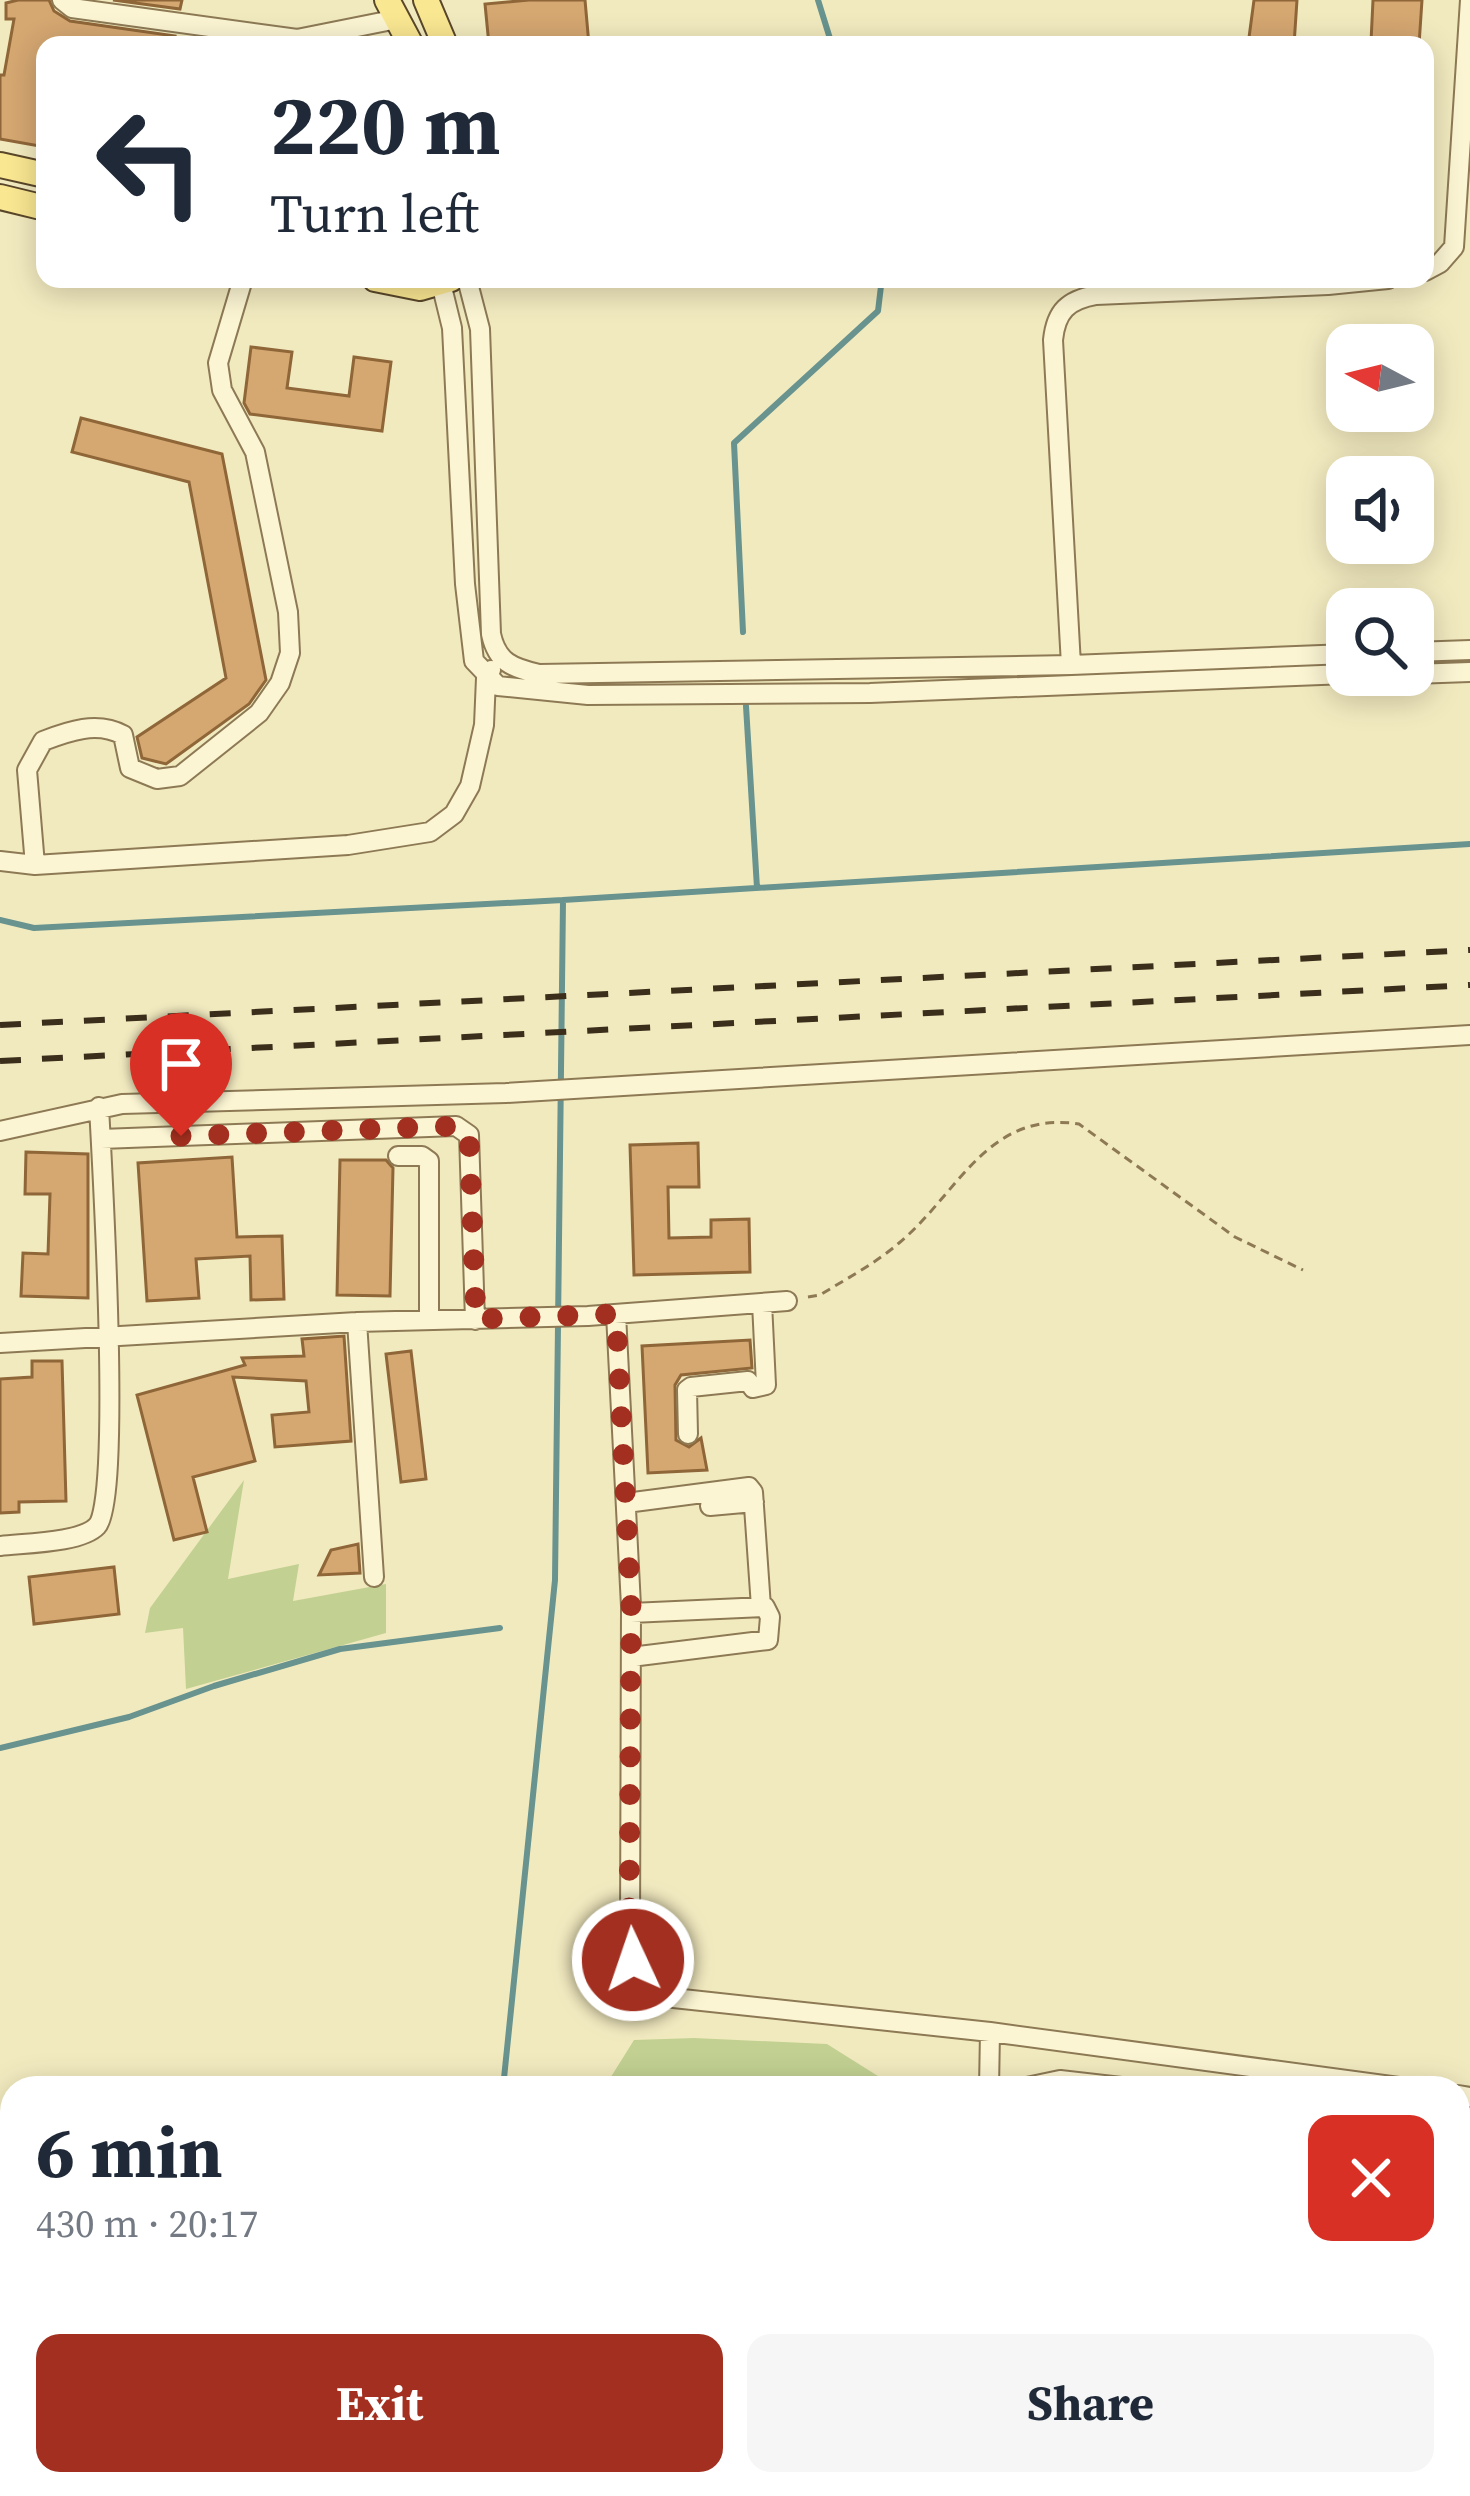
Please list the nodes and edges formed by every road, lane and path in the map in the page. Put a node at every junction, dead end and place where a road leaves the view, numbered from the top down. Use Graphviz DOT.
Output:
graph roads {
  1 [pos="62,0"];
  2 [pos="426,0"];
  3 [pos="1470,0"];
  4 [pos="392,9"];
  5 [pos="275,36"];
  6 [pos="306,36"];
  7 [pos="406,36"];
  8 [pos="441,36"];
  9 [pos="0,165"];
  10 [pos="36,173"];
  11 [pos="0,197"];
  12 [pos="36,206"];
  13 [pos="1434,266"];
  14 [pos="240,288"];
  15 [pos="445,288"];
  16 [pos="469,288"];
  17 [pos="1258,288"];
  18 [pos="1470,650"];
  19 [pos="1434,651"];
  20 [pos="1326,655"];
  21 [pos="500,658"];
  22 [pos="1071,664"];
  23 [pos="1470,672"];
  24 [pos="1434,673"];
  25 [pos="1326,675"];
  26 [pos="486,678"];
  27 [pos="0,861"];
  28 [pos="35,865"];
  29 [pos="1470,1035"];
  30 [pos="99,1107"];
  31 [pos="0,1131"];
  32 [pos="101,1139"];
  33 [pos="398,1156"];
  34 [pos="1303,1270"];
  35 [pos="787,1301"];
  36 [pos="762,1303"];
  37 [pos="616,1314"];
  38 [pos="476,1319"];
  39 [pos="429,1320"];
  40 [pos="357,1322"];
  41 [pos="109,1338"];
  42 [pos="0,1343"];
  43 [pos="688,1434"];
  44 [pos="626,1502"];
  45 [pos="754,1502"];
  46 [pos="710,1506"];
  47 [pos="0,1546"];
  48 [pos="374,1577"];
  49 [pos="761,1607"];
  50 [pos="631,1613"];
  51 [pos="631,1657"];
  52 [pos="990,2032"];
  53 [pos="989,2076"];
  54 [pos="1317,2076"];
  1 -- 5 [label="street"];
  2 -- 8 [label="main road"];
  3 -- 13 [label="street"];
  4 -- 6 [label="street"];
  4 -- 7 [label="main road"];
  9 -- 10 [label="main road"];
  11 -- 12 [label="main road"];
  14 -- 28 [label="street"];
  15 -- 26 [label="street"];
  16 -- 21 [label="street"];
  17 -- 22 [label="street"];
  18 -- 19 [label="street"];
  20 -- 22 [label="street"];
  21 -- 22 [label="street"];
  21 -- 26 [label="street"];
  23 -- 24 [label="street"];
  25 -- 26 [label="street"];
  26 -- 28 [label="street"];
  27 -- 28 [label="street"];
  29 -- 30 [label="street"];
  30 -- 31 [label="street"];
  30 -- 32 [label="street"];
  32 -- 38 [label="street"];
  32 -- 41 [label="street"];
  33 -- 39 [label="street"];
  34 -- 35 [label="path"];
  35 -- 36 [label="street"];
  36 -- 37 [label="street"];
  36 -- 43 [label="street"];
  37 -- 38 [label="street"];
  37 -- 44 [label="street"];
  38 -- 39 [label="street"];
  39 -- 40 [label="street"];
  40 -- 41 [label="street"];
  40 -- 48 [label="street"];
  41 -- 42 [label="street"];
  41 -- 47 [label="street"];
  44 -- 45 [label="street"];
  44 -- 50 [label="street"];
  45 -- 46 [label="street"];
  45 -- 49 [label="street"];
  49 -- 50 [label="street"];
  49 -- 51 [label="street"];
  50 -- 51 [label="street"];
  51 -- 52 [label="street"];
  52 -- 53 [label="street"];
  52 -- 54 [label="street"];
}
